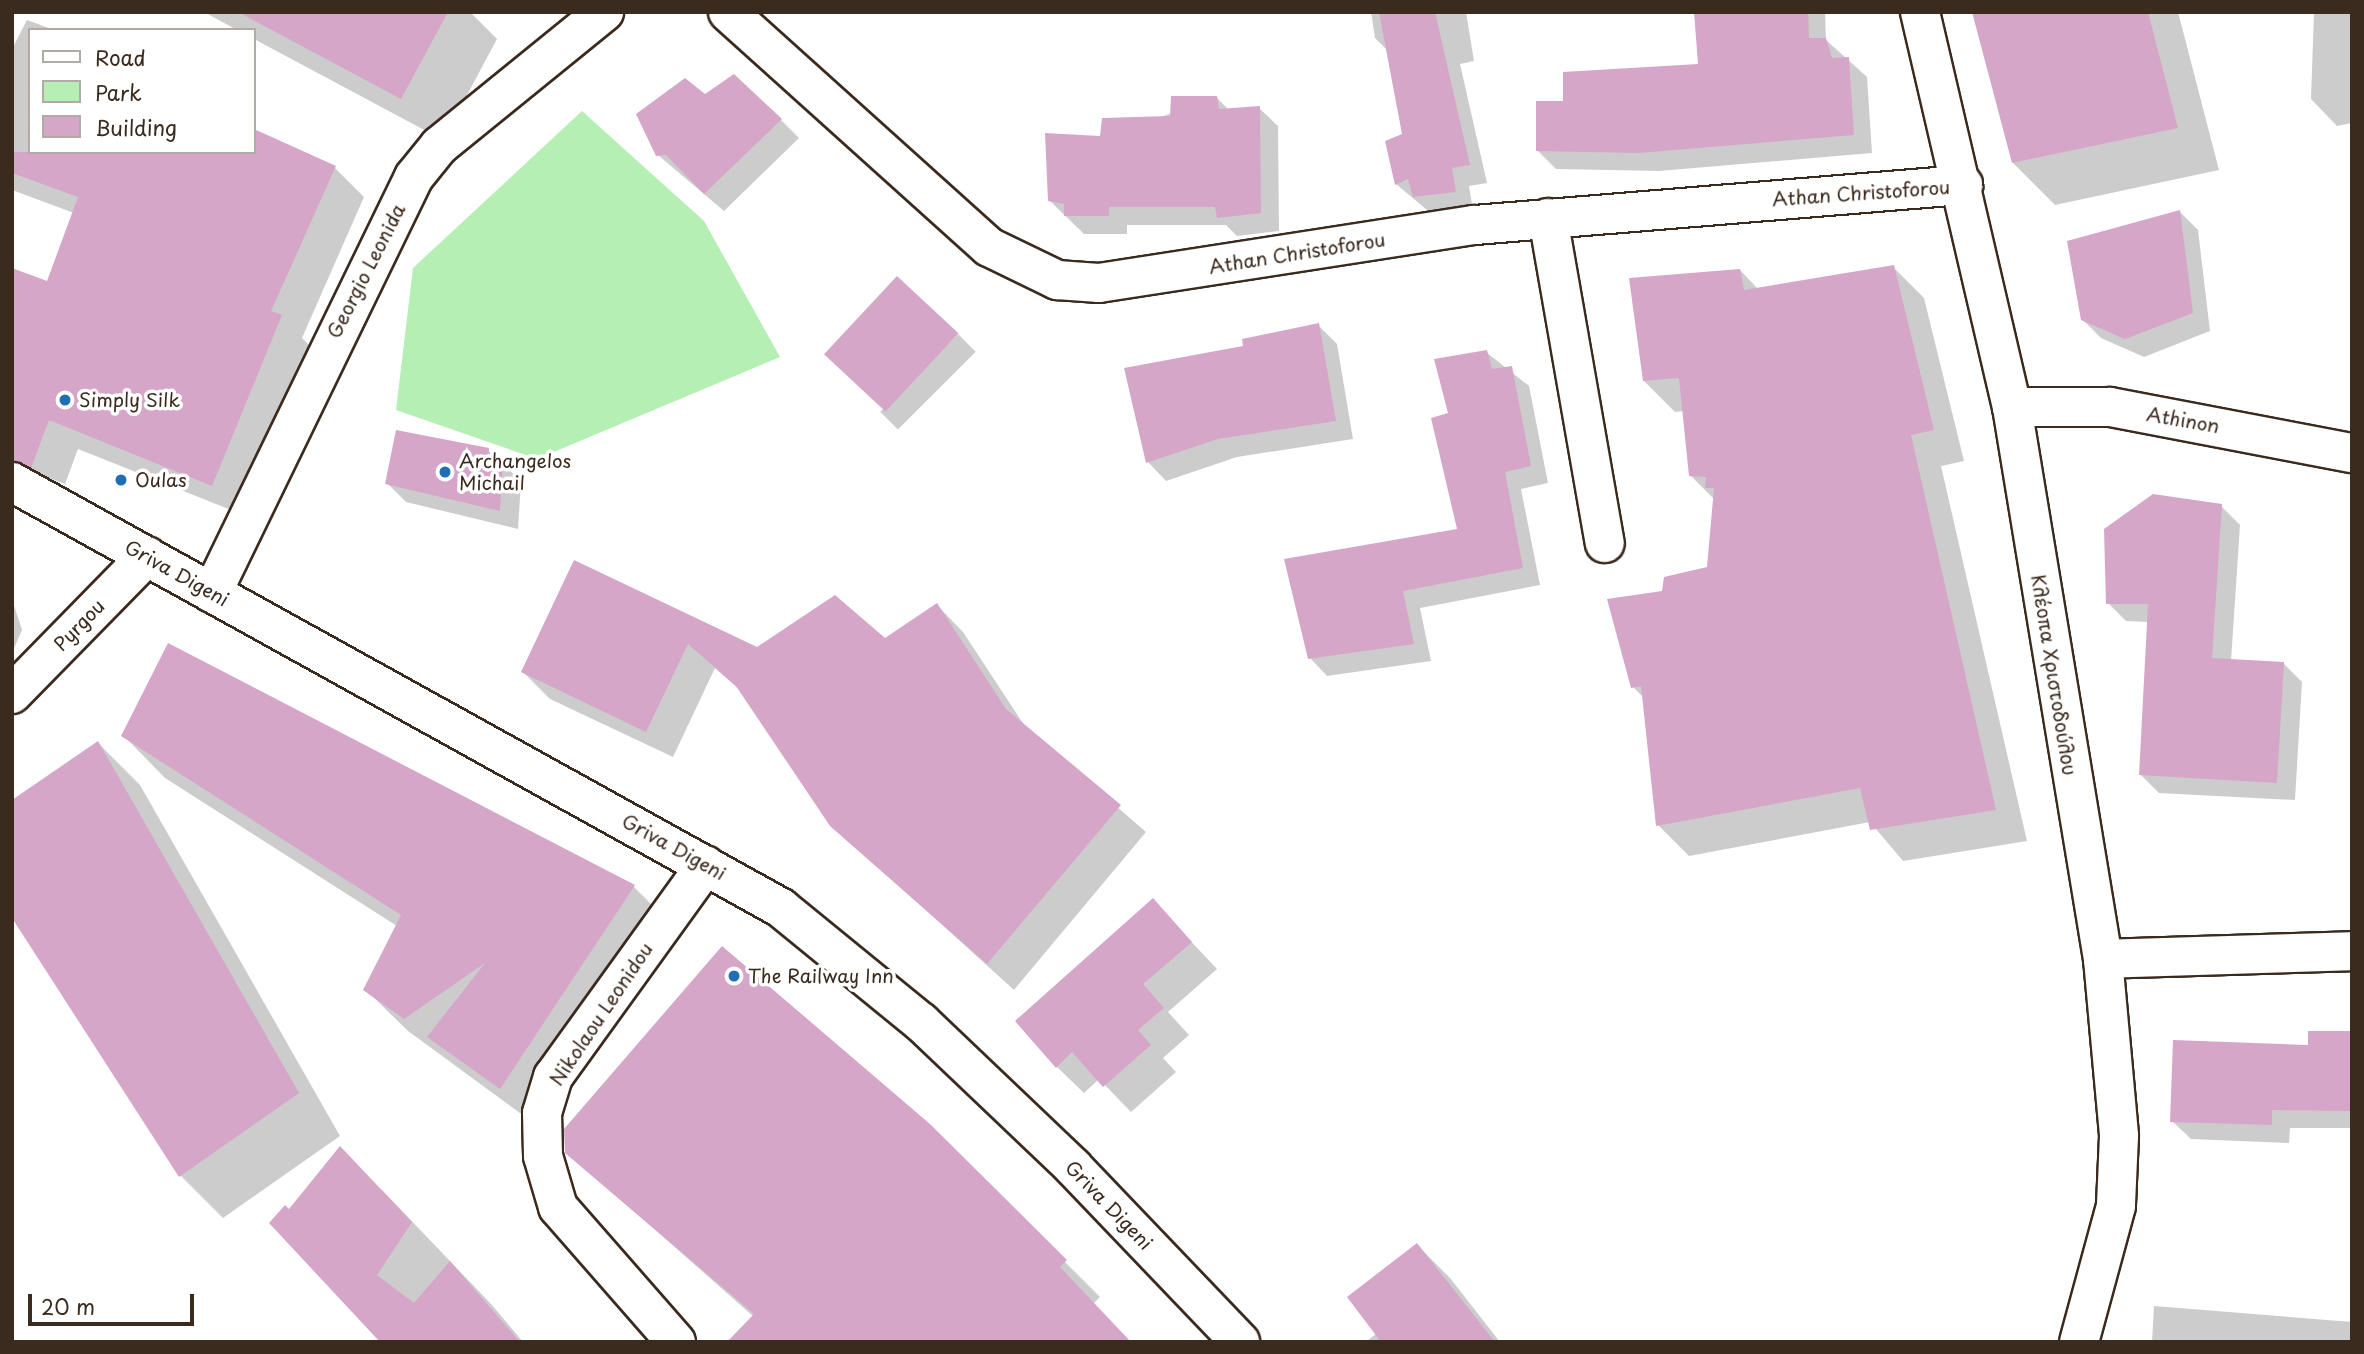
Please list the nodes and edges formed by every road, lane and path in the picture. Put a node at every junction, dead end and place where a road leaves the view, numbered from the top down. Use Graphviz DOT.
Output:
graph roads {
  1 [pos="604,12"];
  2 [pos="728,12"];
  3 [pos="1920,12"];
  4 [pos="1963,185"];
  5 [pos="1548,218"];
  6 [pos="2012,407"];
  7 [pos="2352,453"];
  8 [pos="12,482"];
  9 [pos="1605,543"];
  10 [pos="147,556"];
  11 [pos="212,593"];
  12 [pos="12,694"];
  13 [pos="706,865"];
  14 [pos="2352,951"];
  15 [pos="2103,959"];
  16 [pos="676,1342"];
  17 [pos="1240,1342"];
  18 [pos="2079,1342"];
  1 -- 11 [label="street, Georgio Leonida"];
  2 -- 5 [label="street, Athan Christoforou"];
  3 -- 4 [label="street, Κλέοπα Χριστοδούλου"];
  4 -- 5 [label="street, Athan Christoforou"];
  4 -- 6 [label="street, Κλέοπα Χριστοδούλου"];
  5 -- 9 [label="street"];
  6 -- 7 [label="street, Athinon"];
  6 -- 15 [label="street, Κλέοπα Χριστοδούλου"];
  8 -- 10 [label="street, Griva Digeni"];
  10 -- 11 [label="street, Griva Digeni"];
  10 -- 12 [label="street, Pyrgou"];
  11 -- 13 [label="street, Griva Digeni"];
  13 -- 16 [label="street, Nikolaou Leonidou"];
  13 -- 17 [label="street, Griva Digeni"];
  14 -- 15 [label="street"];
  15 -- 18 [label="street, Κλέοπα Χριστοδούλου"];
}
